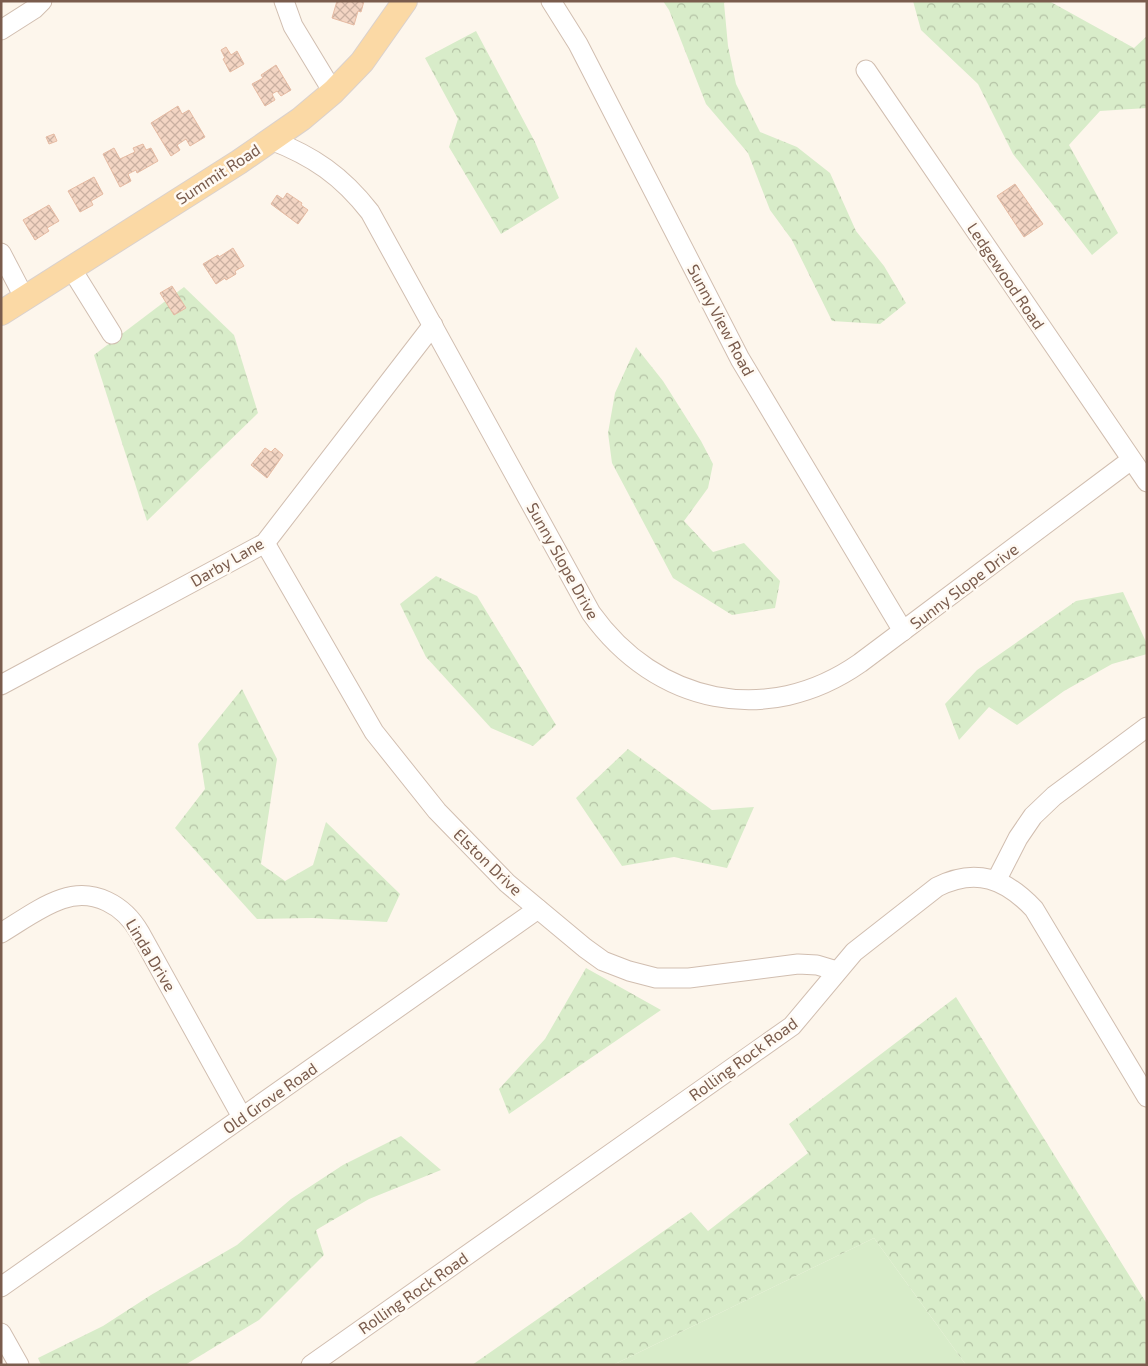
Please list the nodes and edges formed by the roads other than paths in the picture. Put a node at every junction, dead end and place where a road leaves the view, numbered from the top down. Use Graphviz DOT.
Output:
graph roads {
  1 [pos="42,1"];
  2 [pos="284,1"];
  3 [pos="405,1"];
  4 [pos="551,1"];
  5 [pos="1,30"];
  6 [pos="866,70"];
  7 [pos="333,92"];
  8 [pos="271,140"];
  9 [pos="1,253"];
  10 [pos="71,268"];
  11 [pos="24,297"];
  12 [pos="1,313"];
  13 [pos="433,325"];
  14 [pos="112,334"];
  15 [pos="1131,460"];
  16 [pos="1147,482"];
  17 [pos="265,542"];
  18 [pos="903,631"];
  19 [pos="1,685"];
  20 [pos="1147,727"];
  21 [pos="996,881"];
  22 [pos="538,909"];
  23 [pos="1,933"];
  24 [pos="837,970"];
  25 [pos="1147,1097"];
  26 [pos="242,1117"];
  27 [pos="1,1287"];
  28 [pos="1,1333"];
  29 [pos="19,1365"];
  30 [pos="311,1365"];
  1 -- 5 [label="street"];
  2 -- 7 [label="street"];
  3 -- 7 [label="main road, Summit Road"];
  4 -- 18 [label="street, Sunny View Road"];
  6 -- 15 [label="street, Ledgewood Road"];
  7 -- 8 [label="main road, Summit Road"];
  8 -- 10 [label="main road, Summit Road"];
  8 -- 13 [label="street, Sunny Slope Drive"];
  9 -- 11 [label="street"];
  10 -- 11 [label="main road, Summit Road"];
  10 -- 14 [label="street"];
  11 -- 12 [label="main road, Summit Road"];
  13 -- 17 [label="street, Darby Lane"];
  13 -- 18 [label="street, Sunny Slope Drive"];
  15 -- 16 [label="street, Ledgewood Road"];
  15 -- 18 [label="street, Sunny Slope Drive"];
  17 -- 19 [label="street, Darby Lane"];
  17 -- 22 [label="street, Elston Drive"];
  20 -- 21 [label="street"];
  21 -- 24 [label="street, Rolling Rock Road"];
  21 -- 25 [label="street, Rolling Rock Road"];
  22 -- 24 [label="street, Elston Drive"];
  22 -- 26 [label="street, Old Grove Road"];
  23 -- 26 [label="street, Linda Drive"];
  24 -- 30 [label="street, Rolling Rock Road"];
  26 -- 27 [label="street, Old Grove Road"];
  28 -- 29 [label="street"];
}
